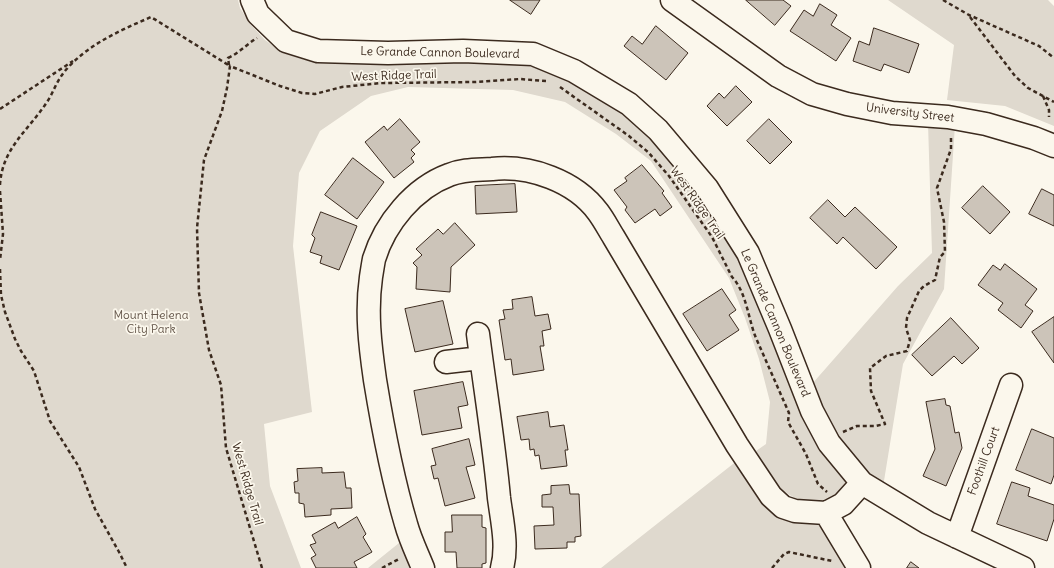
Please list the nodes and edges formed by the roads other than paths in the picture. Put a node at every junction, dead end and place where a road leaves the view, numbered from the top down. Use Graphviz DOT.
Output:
graph roads {
  1 [pos="252,0"];
  2 [pos="672,0"];
  3 [pos="1054,146"];
  4 [pos="478,334"];
  5 [pos="481,358"];
  6 [pos="446,362"];
  7 [pos="1011,385"];
  8 [pos="862,483"];
  9 [pos="831,510"];
  10 [pos="957,537"];
  11 [pos="857,564"];
  12 [pos="423,568"];
  13 [pos="502,568"];
  14 [pos="1024,568"];
  1 -- 8 [label="street, Le Grande Cannon Boulevard"];
  2 -- 3 [label="street, University Street"];
  4 -- 5 [label="street"];
  5 -- 6 [label="street"];
  5 -- 13 [label="street"];
  7 -- 10 [label="street, Foothill Court"];
  8 -- 9 [label="street"];
  8 -- 10 [label="street, Le Grande Cannon Boulevard"];
  9 -- 11 [label="street"];
  9 -- 12 [label="street"];
  10 -- 14 [label="street, Le Grande Cannon Boulevard"];
}
